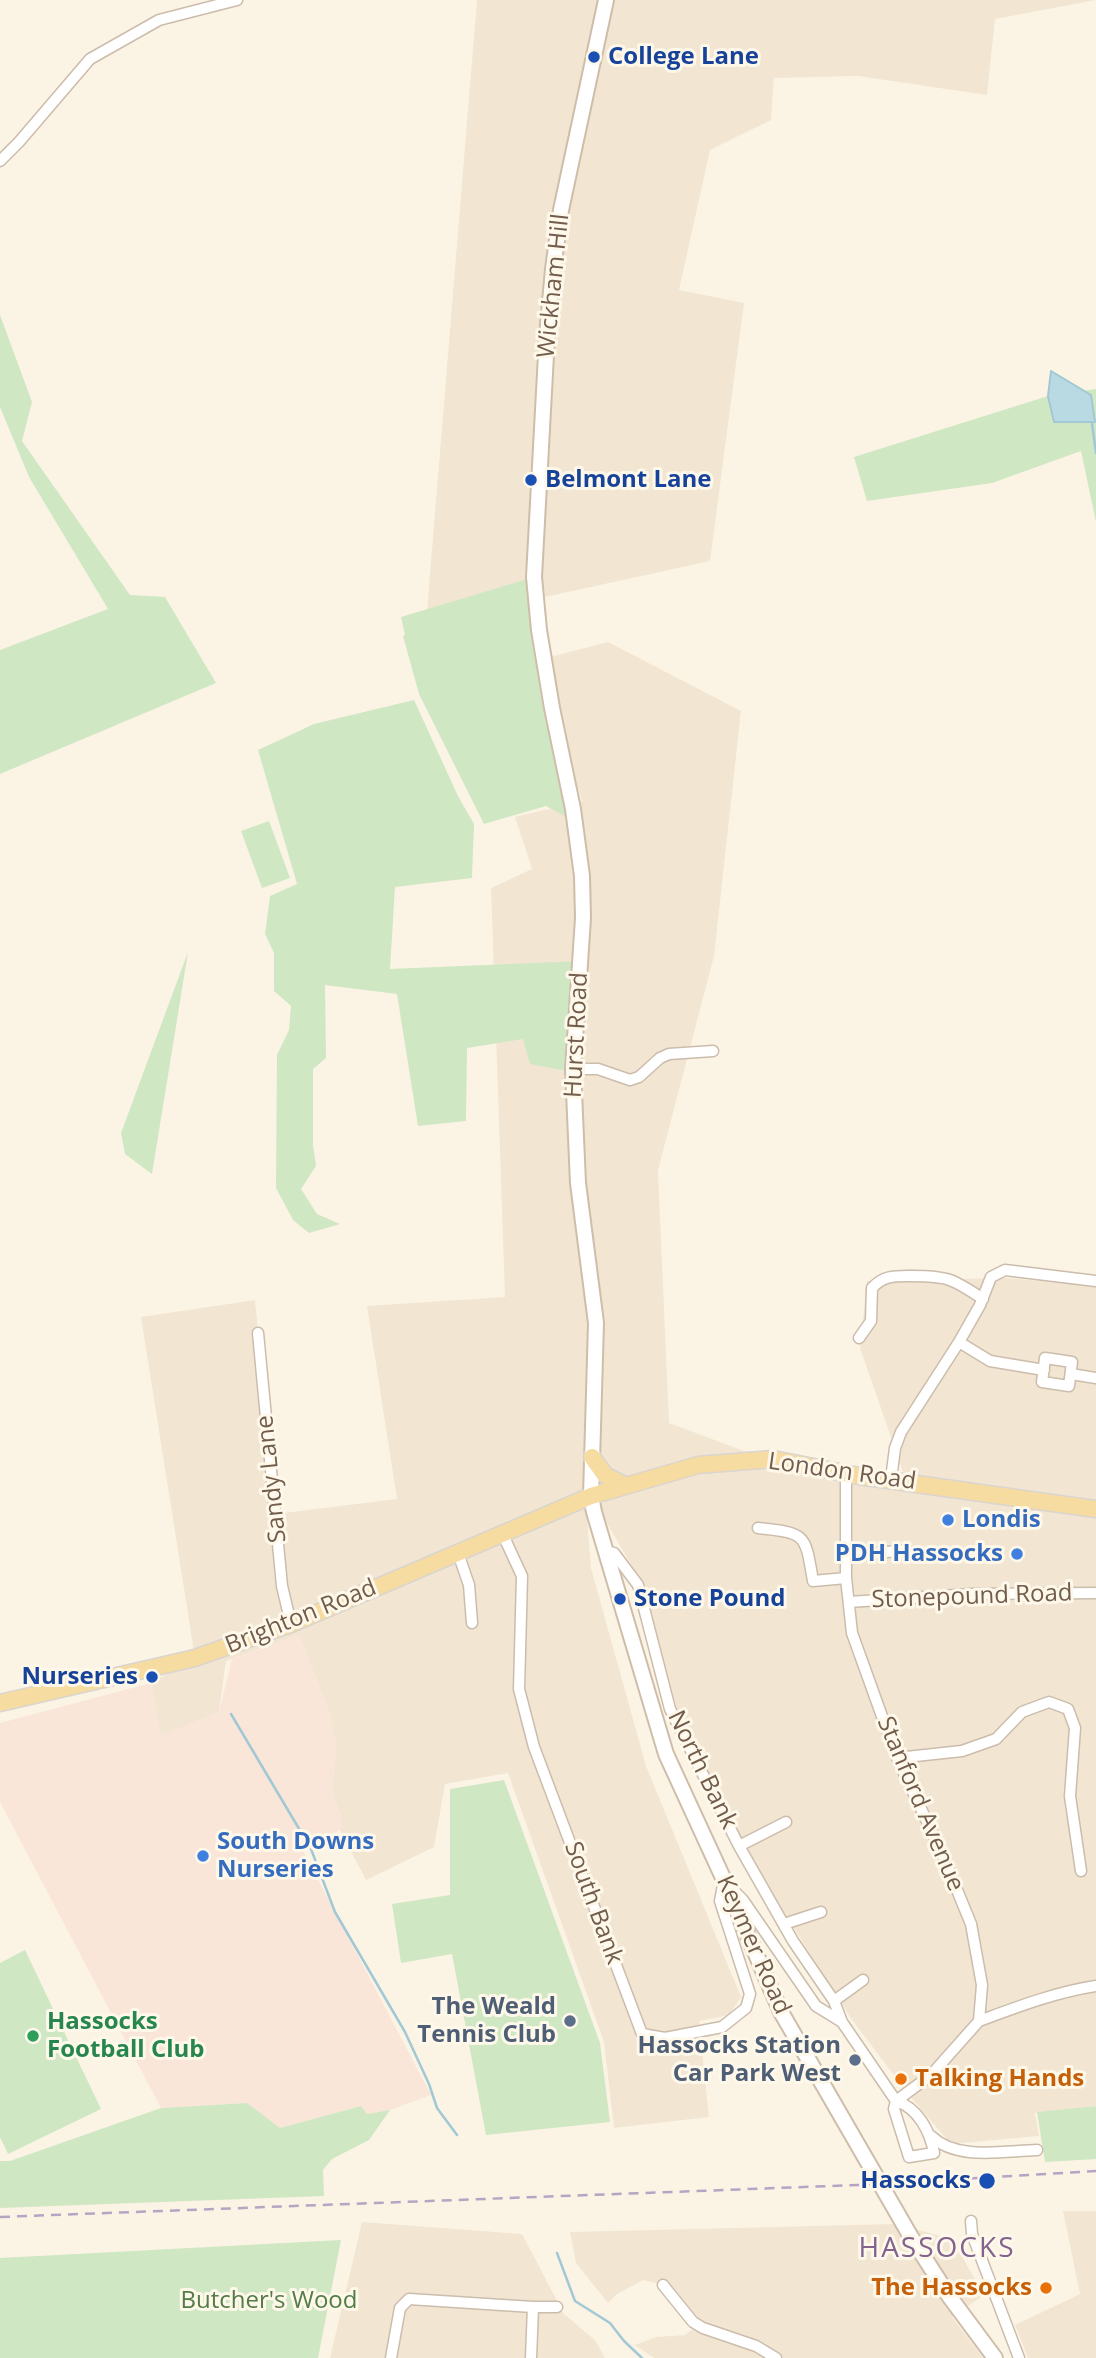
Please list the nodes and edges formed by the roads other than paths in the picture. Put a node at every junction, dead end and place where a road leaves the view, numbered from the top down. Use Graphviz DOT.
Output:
graph roads {
  1 [pos="237,0"];
  2 [pos="606,0"];
  3 [pos="0,161"];
  4 [pos="534,577"];
  5 [pos="713,1051"];
  6 [pos="573,1069"];
  7 [pos="1096,1282"];
  8 [pos="983,1299"];
  9 [pos="258,1334"];
  10 [pos="859,1338"];
  11 [pos="959,1342"];
  12 [pos="1044,1370"];
  13 [pos="1071,1374"];
  14 [pos="1096,1378"];
  15 [pos="592,1457"];
  16 [pos="846,1473"];
  17 [pos="891,1479"];
  18 [pos="624,1485"];
  19 [pos="592,1496"];
  20 [pos="1096,1509"];
  21 [pos="758,1528"];
  22 [pos="503,1535"];
  23 [pos="907,1549"];
  24 [pos="604,1551"];
  25 [pos="458,1553"];
  26 [pos="846,1556"];
  27 [pos="846,1578"];
  28 [pos="1096,1593"];
  29 [pos="849,1602"];
  30 [pos="472,1623"];
  31 [pos="291,1624"];
  32 [pos="0,1703"];
  33 [pos="897,1758"];
  34 [pos="786,1822"];
  35 [pos="739,1846"];
  36 [pos="1081,1871"];
  37 [pos="724,1880"];
  38 [pos="821,1912"];
  39 [pos="784,1924"];
  40 [pos="863,1980"];
  41 [pos="1096,1986"];
  42 [pos="834,2001"];
  43 [pos="978,2021"];
  44 [pos="842,2022"];
  45 [pos="896,2101"];
  46 [pos="931,2136"];
  47 [pos="1037,2150"];
  48 [pos="971,2221"];
  49 [pos="663,2285"];
  50 [pos="533,2307"];
  51 [pos="557,2307"];
  52 [pos="391,2358"];
  53 [pos="531,2358"];
  54 [pos="776,2358"];
  55 [pos="995,2358"];
  56 [pos="1019,2358"];
  1 -- 3 [label="street"];
  2 -- 4 [label="main road, Wickham Hill"];
  4 -- 6 [label="main road, Hurst Road"];
  5 -- 6 [label="street"];
  6 -- 15 [label="main road, Hurst Road"];
  7 -- 8 [label="street"];
  8 -- 10 [label="street"];
  8 -- 11 [label="street"];
  9 -- 31 [label="street, Sandy Lane"];
  11 -- 12 [label="street"];
  11 -- 17 [label="street"];
  12 -- 13 [label="street"];
  12 -- 13 [label="street"];
  13 -- 14 [label="street"];
  15 -- 18 [label="main road"];
  15 -- 19 [label="main road, Hurst Road"];
  16 -- 17 [label="main road, London Road"];
  16 -- 18 [label="main road, London Road"];
  16 -- 26 [label="street, Stanford Avenue"];
  17 -- 20 [label="main road, London Road"];
  18 -- 19 [label="main road, London Road"];
  19 -- 22 [label="main road, Brighton Road"];
  19 -- 24 [label="main road, Keymer Road"];
  21 -- 27 [label="street"];
  22 -- 25 [label="main road, Brighton Road"];
  22 -- 37 [label="street, South Bank"];
  23 -- 26 [label="street"];
  24 -- 35 [label="street, North Bank"];
  24 -- 37 [label="main road, Keymer Road"];
  25 -- 30 [label="street"];
  25 -- 31 [label="main road, Brighton Road"];
  26 -- 27 [label="street, Stanford Avenue"];
  27 -- 29 [label="street, Stanford Avenue"];
  28 -- 29 [label="street, Stonepound Road"];
  29 -- 33 [label="street, Stanford Avenue"];
  31 -- 32 [label="main road, Brighton Road"];
  33 -- 36 [label="street"];
  33 -- 43 [label="street, Stanford Avenue"];
  34 -- 35 [label="street"];
  35 -- 39 [label="street, North Bank"];
  37 -- 44 [label="street"];
  37 -- 55 [label="main road, Keymer Road"];
  38 -- 39 [label="street"];
  39 -- 42 [label="street, North Bank"];
  40 -- 42 [label="street"];
  41 -- 43 [label="street"];
  42 -- 44 [label="street, North Bank"];
  43 -- 45 [label="street"];
  44 -- 45 [label="street"];
  45 -- 46 [label="street"];
  45 -- 46 [label="street"];
  46 -- 47 [label="street"];
  48 -- 56 [label="street"];
  49 -- 54 [label="street"];
  50 -- 51 [label="street"];
  50 -- 52 [label="street"];
  50 -- 53 [label="street"];
}
